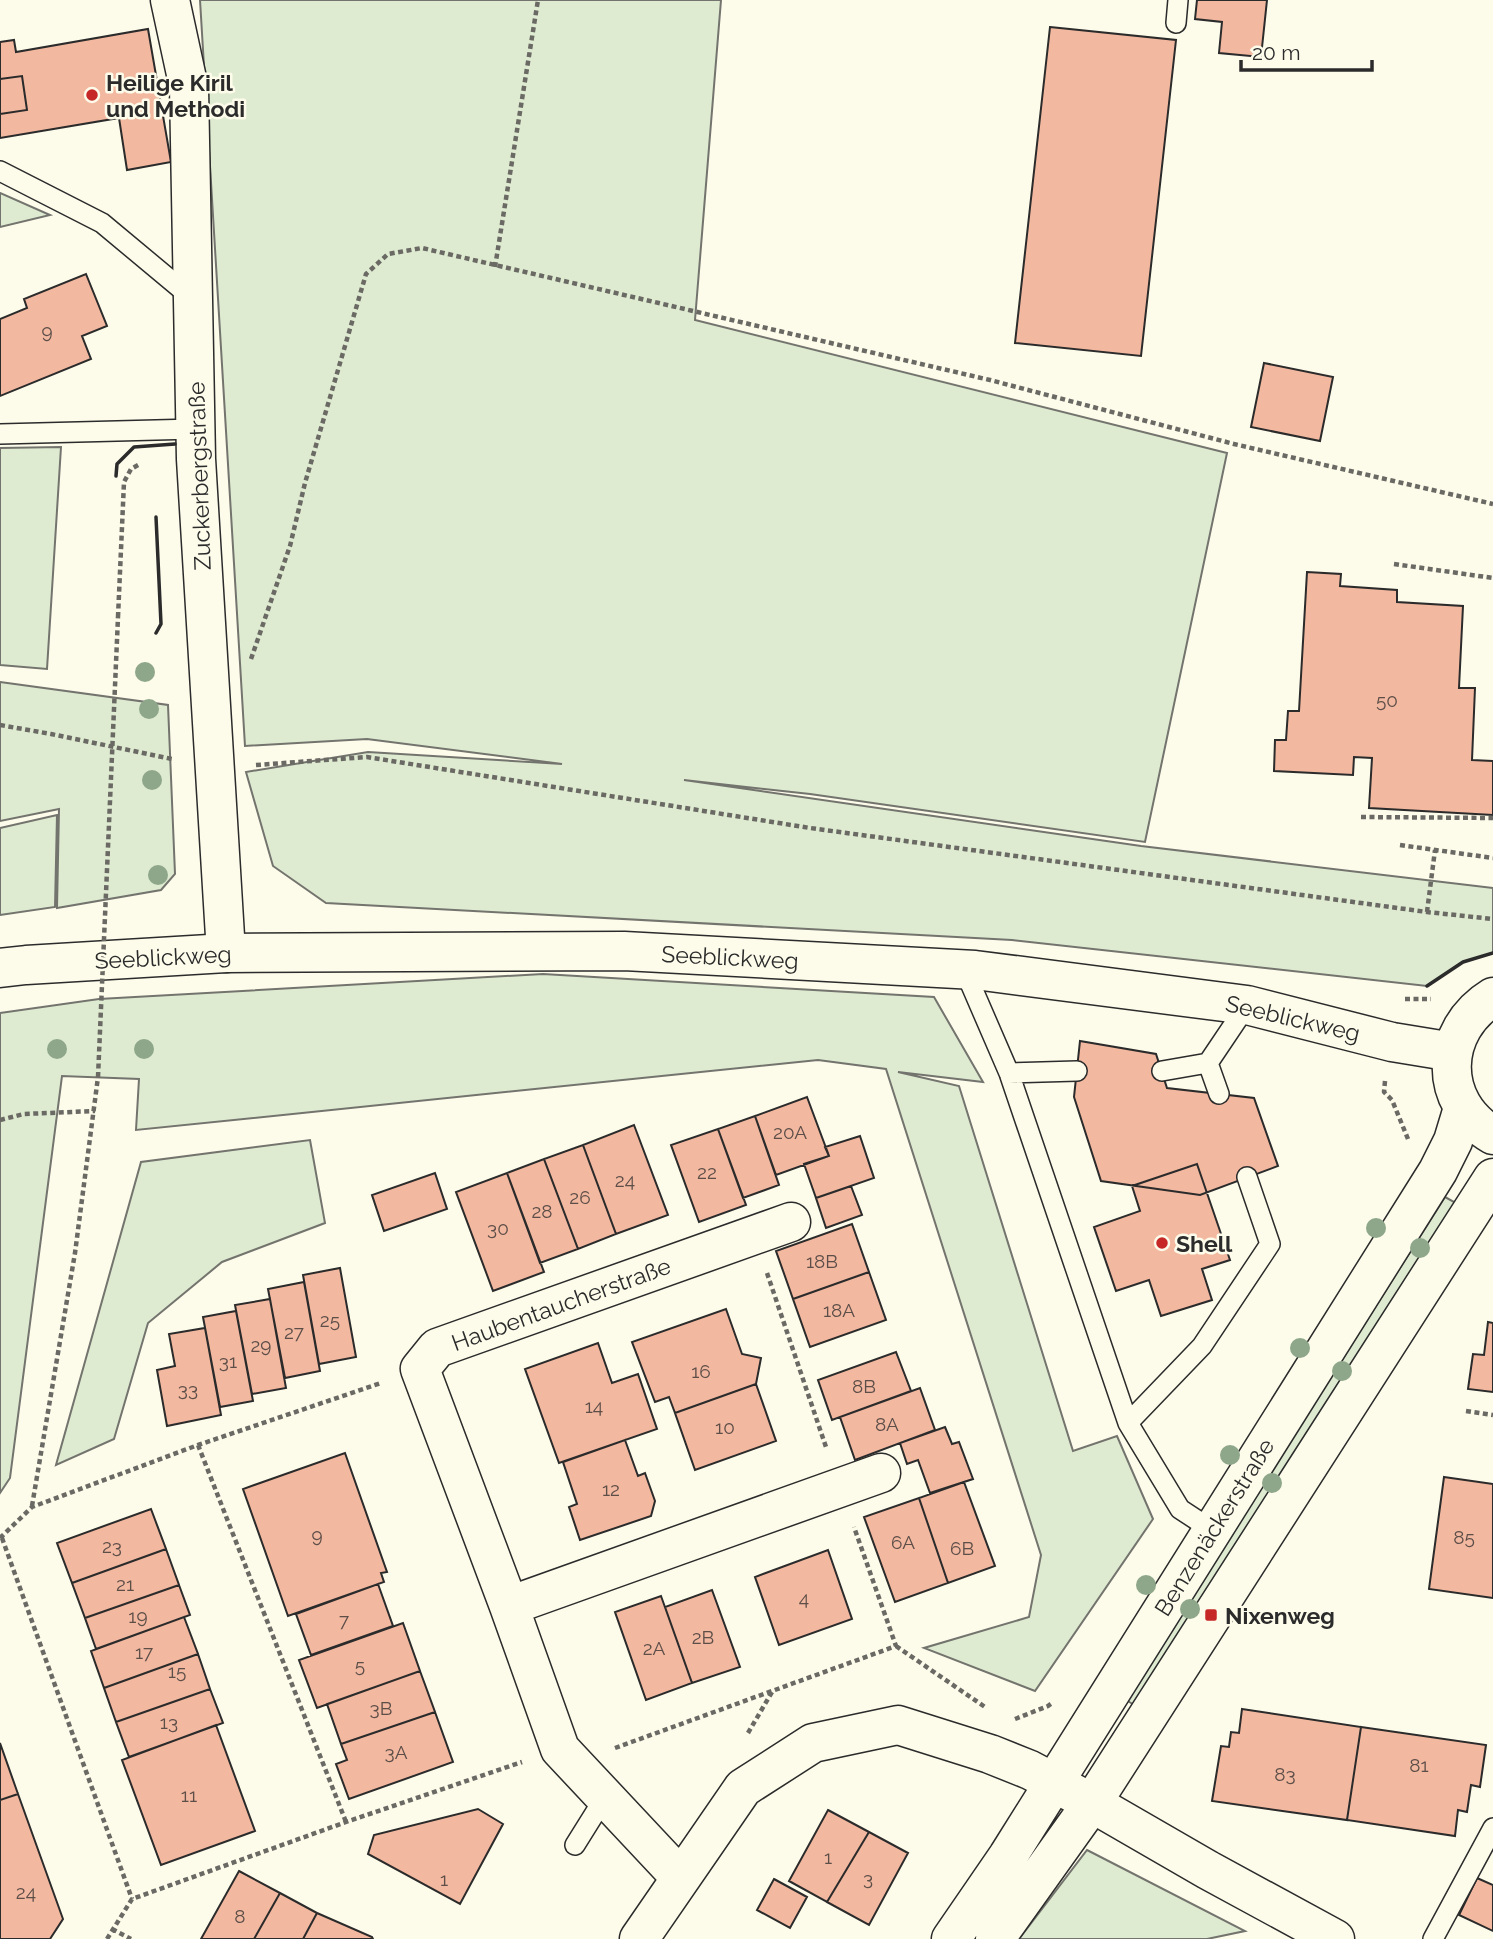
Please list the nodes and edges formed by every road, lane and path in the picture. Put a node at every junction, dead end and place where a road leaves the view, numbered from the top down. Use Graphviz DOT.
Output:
graph roads {
  1 [pos="170,0"];
  2 [pos="538,0"];
  3 [pos="1178,0"];
  4 [pos="1176,23"];
  5 [pos="0,171"];
  6 [pos="495,267"];
  7 [pos="193,299"];
  8 [pos="195,429"];
  9 [pos="0,434"];
  10 [pos="143,462"];
  11 [pos="1493,504"];
  12 [pos="1394,564"];
  13 [pos="1493,578"];
  14 [pos="250,663"];
  15 [pos="0,725"];
  16 [pos="214,768"];
  17 [pos="1361,817"];
  18 [pos="1493,818"];
  19 [pos="1400,845"];
  20 [pos="1435,850"];
  21 [pos="1493,859"];
  22 [pos="1427,912"];
  23 [pos="1493,919"];
  24 [pos="226,953"];
  25 [pos="0,968"];
  26 [pos="964,969"];
  27 [pos="1493,997"];
  28 [pos="1432,999"];
  29 [pos="1247,1005"];
  30 [pos="1392,1042"];
  31 [pos="1453,1052"];
  32 [pos="1208,1063"];
  33 [pos="1077,1070"];
  34 [pos="1162,1071"];
  35 [pos="1009,1073"];
  36 [pos="1219,1094"];
  37 [pos="1463,1108"];
  38 [pos="95,1111"];
  39 [pos="0,1120"];
  40 [pos="1493,1135"];
  41 [pos="1408,1141"];
  42 [pos="1247,1177"];
  43 [pos="1493,1178"];
  44 [pos="791,1222"];
  45 [pos="754,1235"];
  46 [pos="420,1369"];
  47 [pos="1466,1411"];
  48 [pos="1493,1415"];
  49 [pos="1128,1423"];
  50 [pos="198,1445"];
  51 [pos="881,1473"];
  52 [pos="840,1488"];
  53 [pos="32,1507"];
  54 [pos="1212,1530"];
  55 [pos="1,1538"];
  56 [pos="509,1606"];
  57 [pos="896,1646"];
  58 [pos="1055,1698"];
  59 [pos="985,1707"];
  60 [pos="990,1754"];
  61 [pos="569,1759"];
  62 [pos="1054,1783"];
  63 [pos="605,1797"];
  64 [pos="1092,1802"];
  65 [pos="346,1822"];
  66 [pos="1493,1828"];
  67 [pos="575,1845"];
  68 [pos="680,1877"];
  69 [pos="132,1899"];
  70 [pos="113,1929"];
  71 [pos="107,1939"];
  72 [pos="131,1939"];
  73 [pos="639,1939"];
  74 [pos="951,1939"];
  75 [pos="995,1939"];
  76 [pos="1335,1939"];
  77 [pos="1433,1939"];
  1 -- 7 [label="street, Zuckerbergstraße"];
  2 -- 6 [label="path"];
  3 -- 4 [label="lane"];
  5 -- 7 [label="lane"];
  6 -- 11 [label="path"];
  6 -- 14 [label="path"];
  7 -- 8 [label="street, Zuckerbergstraße"];
  8 -- 9 [label="lane"];
  8 -- 16 [label="street, Zuckerbergstraße"];
  10 -- 38 [label="path, bridge"];
  12 -- 13 [label="path"];
  15 -- 16 [label="path"];
  16 -- 22 [label="path"];
  16 -- 24 [label="street, Zuckerbergstraße"];
  17 -- 18 [label="path"];
  19 -- 20 [label="path"];
  20 -- 21 [label="path"];
  20 -- 22 [label="path"];
  22 -- 23 [label="path"];
  24 -- 25 [label="street, Seeblickweg"];
  24 -- 26 [label="street, Seeblickweg"];
  26 -- 29 [label="street, Seeblickweg"];
  26 -- 35 [label="lane"];
  27 -- 31 [label="street"];
  28 -- 30 [label="path"];
  29 -- 30 [label="street, Seeblickweg"];
  29 -- 32 [label="lane"];
  30 -- 31 [label="street, Seeblickweg"];
  30 -- 41 [label="path"];
  31 -- 37 [label="street"];
  32 -- 34 [label="lane"];
  32 -- 36 [label="lane"];
  33 -- 35 [label="lane"];
  35 -- 49 [label="lane"];
  37 -- 40 [label="street"];
  37 -- 54 [label="street, Benzenäckerstraße"];
  38 -- 39 [label="path"];
  38 -- 53 [label="path"];
  42 -- 49 [label="lane"];
  43 -- 64 [label="street, Benzenäckerstraße"];
  44 -- 45 [label="street, Haubentaucherstraße"];
  45 -- 46 [label="street, Haubentaucherstraße"];
  45 -- 52 [label="path"];
  46 -- 50 [label="path"];
  46 -- 56 [label="street"];
  47 -- 48 [label="path"];
  49 -- 54 [label="lane"];
  50 -- 53 [label="path"];
  50 -- 65 [label="path"];
  51 -- 52 [label="street"];
  52 -- 56 [label="street"];
  52 -- 57 [label="path"];
  53 -- 55 [label="path"];
  54 -- 62 [label="street, Benzenäckerstraße"];
  55 -- 69 [label="path"];
  56 -- 61 [label="street"];
  57 -- 59 [label="path"];
  57 -- 61 [label="path"];
  58 -- 60 [label="path"];
  60 -- 62 [label="street"];
  60 -- 68 [label="street"];
  61 -- 63 [label="street"];
  61 -- 65 [label="path"];
  62 -- 64 [label="street"];
  62 -- 74 [label="street, Benzenäckerstraße"];
  63 -- 67 [label="lane"];
  63 -- 68 [label="street"];
  64 -- 75 [label="street, Benzenäckerstraße"];
  64 -- 76 [label="street"];
  65 -- 69 [label="path"];
  66 -- 77 [label="lane"];
  68 -- 73 [label="street"];
  69 -- 70 [label="path"];
  70 -- 71 [label="path"];
  70 -- 72 [label="path"];
}
